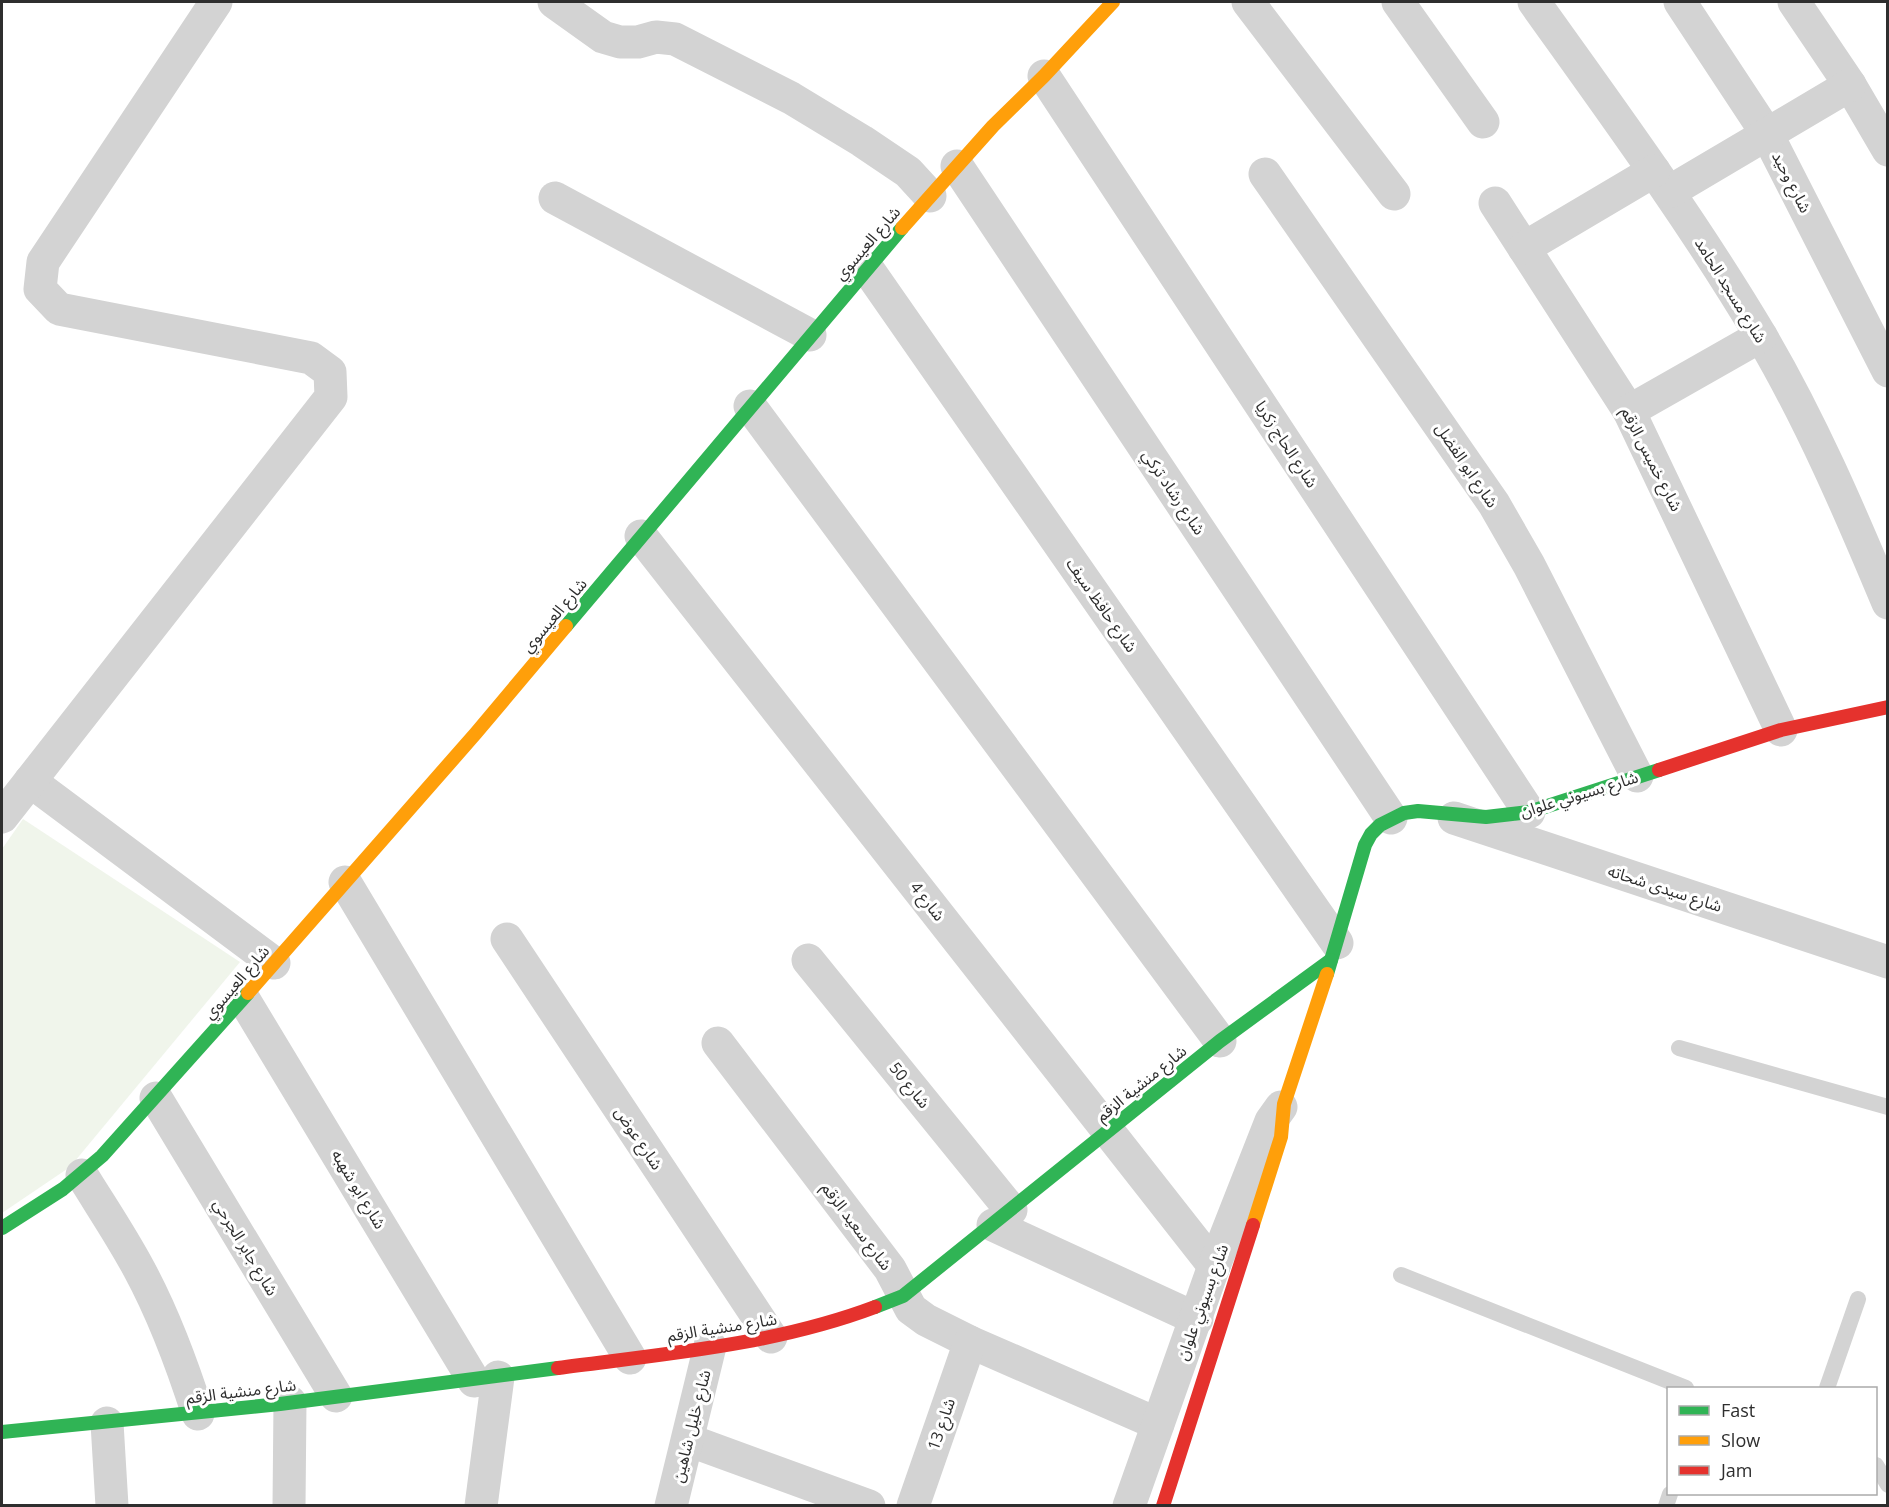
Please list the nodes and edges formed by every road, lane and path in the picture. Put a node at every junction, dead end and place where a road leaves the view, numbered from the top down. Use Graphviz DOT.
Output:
graph roads {
  1 [pos="216,2"];
  2 [pos="554,2"];
  3 [pos="1113,2"];
  4 [pos="1248,2"];
  5 [pos="1398,2"];
  6 [pos="1534,2"];
  7 [pos="1680,2"];
  8 [pos="1794,2"];
  9 [pos="1044,76"];
  10 [pos="1850,85"];
  11 [pos="1483,122"];
  12 [pos="1767,134"];
  13 [pos="1887,149"];
  14 [pos="957,165"];
  15 [pos="1265,174"];
  16 [pos="1661,182"];
  17 [pos="1394,194"];
  18 [pos="930,196"];
  19 [pos="555,198"];
  20 [pos="1495,203"];
  21 [pos="1524,248"];
  22 [pos="867,268"];
  23 [pos="810,334"];
  24 [pos="1761,336"];
  25 [pos="1887,371"];
  26 [pos="750,406"];
  27 [pos="1629,411"];
  28 [pos="641,536"];
  29 [pos="1887,603"];
  30 [pos="1887,707"];
  31 [pos="1781,730"];
  32 [pos="1637,776"];
  33 [pos="30,781"];
  34 [pos="1530,812"];
  35 [pos="1442,814"];
  36 [pos="2,817"];
  37 [pos="1391,818"];
  38 [pos="345,882"];
  39 [pos="507,939"];
  40 [pos="1334,952"];
  41 [pos="808,960"];
  42 [pos="1887,962"];
  43 [pos="274,963"];
  44 [pos="243,998"];
  45 [pos="1220,1041"];
  46 [pos="718,1043"];
  47 [pos="1679,1048"];
  48 [pos="156,1098"];
  49 [pos="1284,1104"];
  50 [pos="1887,1107"];
  51 [pos="1108,1131"];
  52 [pos="82,1175"];
  53 [pos="1002,1217"];
  54 [pos="2,1228"];
  55 [pos="1214,1266"];
  56 [pos="1401,1275"];
  57 [pos="903,1296"];
  58 [pos="1857,1299"];
  59 [pos="1197,1319"];
  60 [pos="771,1336"];
  61 [pos="970,1342"];
  62 [pos="710,1346"];
  63 [pos="630,1358"];
  64 [pos="486,1379"];
  65 [pos="1681,1387"];
  66 [pos="1828,1387"];
  67 [pos="336,1396"];
  68 [pos="290,1402"];
  69 [pos="198,1414"];
  70 [pos="106,1423"];
  71 [pos="1158,1424"];
  72 [pos="2,1432"];
  73 [pos="688,1440"];
  74 [pos="1877,1468"];
  75 [pos="1887,1485"];
  76 [pos="112,1506"];
  77 [pos="289,1506"];
  78 [pos="481,1506"];
  79 [pos="671,1506"];
  80 [pos="869,1506"];
  81 [pos="913,1506"];
  82 [pos="1129,1506"];
  83 [pos="1163,1506"];
  1 -- 33 [label="street"];
  2 -- 18 [label="street"];
  3 -- 9 [label="street, شارع العيسوي"];
  4 -- 17 [label="street"];
  5 -- 11 [label="street"];
  6 -- 16 [label="street, شارع مسجد الحامد"];
  7 -- 12 [label="street, شارع وحيد"];
  8 -- 10 [label="street"];
  9 -- 14 [label="street, شارع العيسوي"];
  9 -- 34 [label="street, شارع الحاج زكريا"];
  10 -- 12 [label="street"];
  10 -- 13 [label="street"];
  12 -- 16 [label="street"];
  12 -- 25 [label="street, شارع وحيد"];
  14 -- 18 [label="street, شارع العيسوي"];
  14 -- 37 [label="street, شارع رشاد تركي"];
  15 -- 32 [label="street, شارع ابو الفضل"];
  16 -- 21 [label="street"];
  16 -- 24 [label="street, شارع مسجد الحامد"];
  18 -- 22 [label="street, شارع العيسوي"];
  19 -- 23 [label="street"];
  20 -- 21 [label="street, شارع خميس الزقم"];
  21 -- 27 [label="street, شارع خميس الزقم"];
  22 -- 23 [label="street, شارع العيسوي"];
  22 -- 40 [label="street, شارع حافظ سيف"];
  23 -- 26 [label="street, شارع العيسوي"];
  24 -- 27 [label="street"];
  24 -- 29 [label="street, شارع مسجد الحامد"];
  26 -- 28 [label="street, شارع العيسوي"];
  26 -- 45 [label="street"];
  27 -- 31 [label="street, شارع خميس الزقم"];
  28 -- 38 [label="street, شارع العيسوي"];
  28 -- 51 [label="street, شارع 4"];
  30 -- 31 [label="street, شارع بسيوني علوان"];
  31 -- 32 [label="street, شارع بسيوني علوان"];
  32 -- 34 [label="street, شارع بسيوني علوان"];
  33 -- 36 [label="street"];
  33 -- 43 [label="street"];
  34 -- 35 [label="street, شارع بسيوني علوان"];
  35 -- 37 [label="street, شارع بسيوني علوان"];
  35 -- 42 [label="street, شارع سيدى شحاته"];
  37 -- 40 [label="street, شارع بسيوني علوان"];
  38 -- 43 [label="street, شارع العيسوي"];
  38 -- 63 [label="street"];
  39 -- 60 [label="street, شارع عوض"];
  40 -- 45 [label="street, شارع منشية الزقم"];
  40 -- 49 [label="street, شارع بسيوني علوان"];
  41 -- 53 [label="street, شارع 50"];
  43 -- 44 [label="street, شارع العيسوي"];
  44 -- 48 [label="street, شارع العيسوي"];
  44 -- 64 [label="street, شارع ابو شهبه"];
  45 -- 51 [label="street, شارع منشية الزقم"];
  46 -- 57 [label="street, شارع سعيد الزقم"];
  47 -- 50 [label="lane"];
  48 -- 52 [label="street, شارع العيسوي"];
  48 -- 67 [label="street, شارع جابر الجرحي"];
  49 -- 55 [label="street, شارع بسيوني علوان"];
  49 -- 83 [label="street, شارع بسيوني علوان"];
  51 -- 53 [label="street, شارع منشية الزقم"];
  51 -- 55 [label="street, شارع 4"];
  52 -- 54 [label="street, شارع العيسوي"];
  52 -- 69 [label="street"];
  53 -- 57 [label="street, شارع منشية الزقم"];
  53 -- 59 [label="street"];
  55 -- 59 [label="street, شارع بسيوني علوان"];
  56 -- 65 [label="lane"];
  57 -- 60 [label="street, شارع منشية الزقم"];
  57 -- 61 [label="street, شارع سعيد الزقم"];
  58 -- 66 [label="lane"];
  59 -- 71 [label="street, شارع بسيوني علوان"];
  60 -- 62 [label="street, شارع منشية الزقم"];
  61 -- 71 [label="street, شارع سعيد الزقم"];
  61 -- 81 [label="street, شارع 13"];
  62 -- 63 [label="street, شارع منشية الزقم"];
  62 -- 73 [label="street, شارع خليل شاهين"];
  63 -- 64 [label="street, شارع منشية الزقم"];
  64 -- 67 [label="street, شارع منشية الزقم"];
  64 -- 78 [label="street"];
  67 -- 68 [label="street, شارع منشية الزقم"];
  68 -- 69 [label="street, شارع منشية الزقم"];
  68 -- 77 [label="street"];
  69 -- 70 [label="street, شارع منشية الزقم"];
  70 -- 72 [label="street, شارع منشية الزقم"];
  70 -- 76 [label="street"];
  71 -- 82 [label="street, شارع بسيوني علوان"];
  73 -- 79 [label="street, شارع خليل شاهين"];
  73 -- 80 [label="street"];
  74 -- 75 [label="lane"];
}
